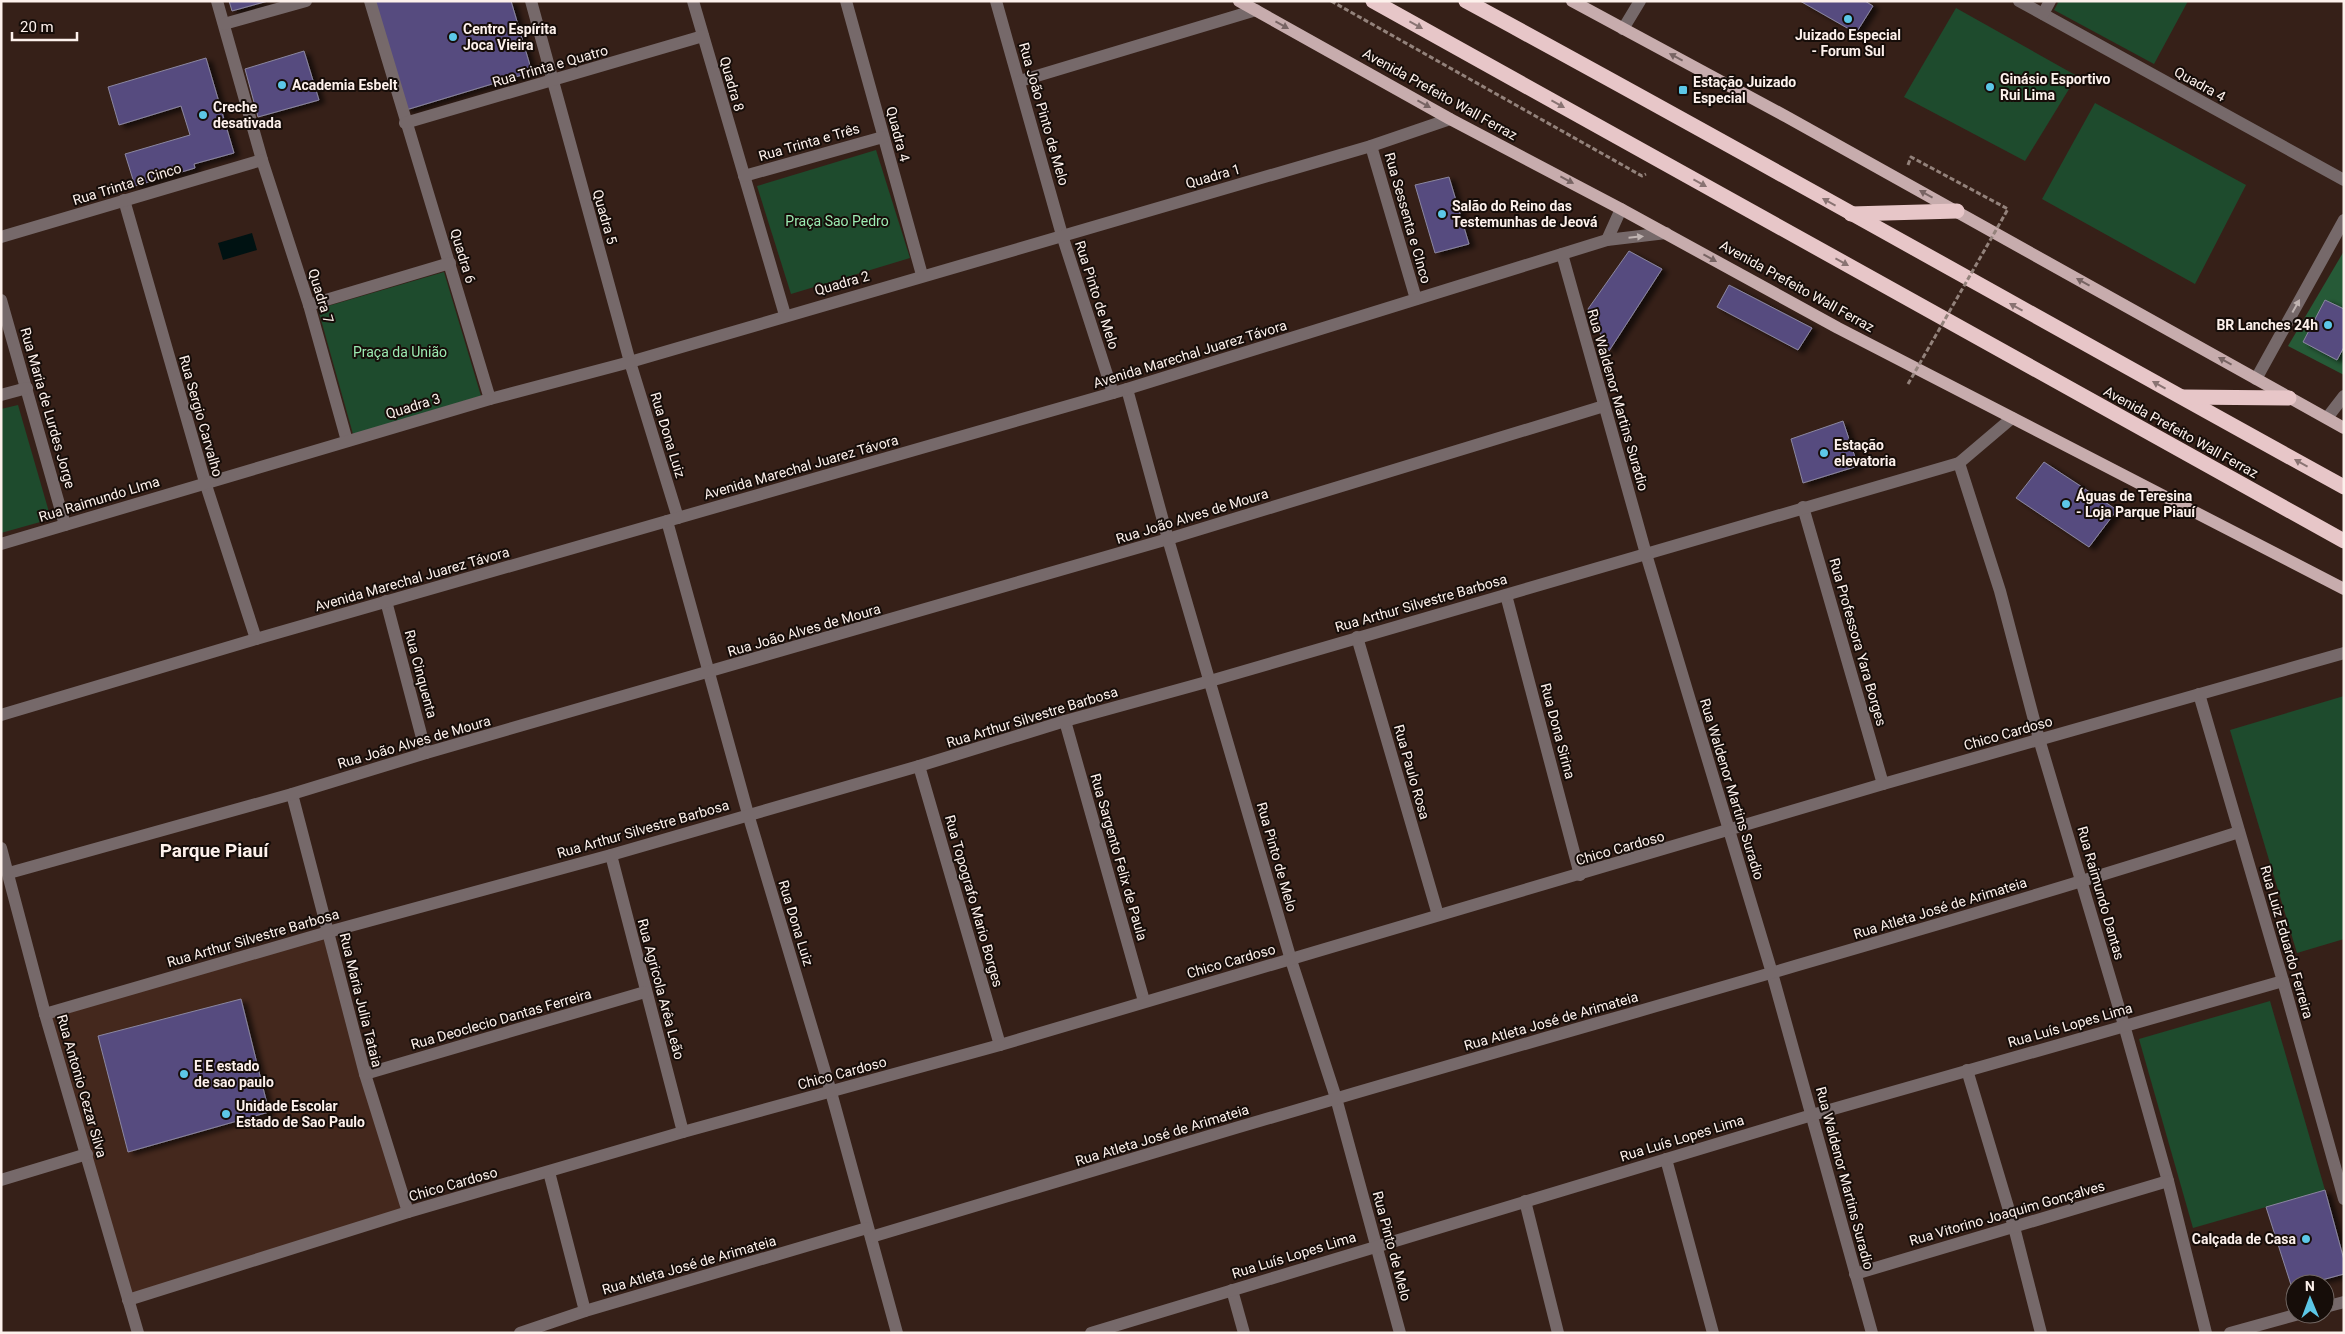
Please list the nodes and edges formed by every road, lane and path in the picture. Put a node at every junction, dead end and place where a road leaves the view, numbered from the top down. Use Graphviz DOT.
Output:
graph roads {
  1 [pos="217,1"];
  2 [pos="306,1"];
  3 [pos="370,1"];
  4 [pos="531,1"];
  5 [pos="693,1"];
  6 [pos="846,1"];
  7 [pos="996,1"];
  8 [pos="1239,1"];
  9 [pos="1331,1"];
  10 [pos="1373,1"];
  11 [pos="1466,1"];
  12 [pos="1572,1"];
  13 [pos="1640,1"];
  14 [pos="2019,1"];
  15 [pos="2050,1"];
  16 [pos="1256,10"];
  17 [pos="2042,14"];
  18 [pos="224,24"];
  19 [pos="1623,29"];
  20 [pos="702,36"];
  21 [pos="552,81"];
  22 [pos="1020,81"];
  23 [pos="1450,119"];
  24 [pos="405,123"];
  25 [pos="883,137"];
  26 [pos="1371,146"];
  27 [pos="262,160"];
  28 [pos="1668,165"];
  29 [pos="1915,169"];
  30 [pos="744,176"];
  31 [pos="2344,180"];
  32 [pos="124,200"];
  33 [pos="1622,209"];
  34 [pos="1957,211"];
  35 [pos="1850,214"];
  36 [pos="2344,220"];
  37 [pos="1666,233"];
  38 [pos="1062,235"];
  39 [pos="1,237"];
  40 [pos="1607,240"];
  41 [pos="1562,254"];
  42 [pos="450,263"];
  43 [pos="922,275"];
  44 [pos="1416,299"];
  45 [pos="1,300"];
  46 [pos="308,305"];
  47 [pos="785,316"];
  48 [pos="630,362"];
  49 [pos="2256,379"];
  50 [pos="1908,384"];
  51 [pos="27,388"];
  52 [pos="1127,389"];
  53 [pos="1113,393"];
  54 [pos="1,396"];
  55 [pos="2180,396"];
  56 [pos="2344,396"];
  57 [pos="490,398"];
  58 [pos="2289,398"];
  59 [pos="1604,406"];
  60 [pos="2012,418"];
  61 [pos="2327,418"];
  62 [pos="2344,428"];
  63 [pos="347,441"];
  64 [pos="1959,463"];
  65 [pos="204,482"];
  66 [pos="2344,487"];
  67 [pos="1803,507"];
  68 [pos="672,520"];
  69 [pos="65,525"];
  70 [pos="1168,539"];
  71 [pos="2344,541"];
  72 [pos="1,544"];
  73 [pos="1646,554"];
  74 [pos="2344,589"];
  75 [pos="1506,595"];
  76 [pos="386,602"];
  77 [pos="1357,637"];
  78 [pos="256,639"];
  79 [pos="2344,653"];
  80 [pos="709,673"];
  81 [pos="1210,681"];
  82 [pos="2199,694"];
  83 [pos="1,715"];
  84 [pos="1065,721"];
  85 [pos="2039,740"];
  86 [pos="426,753"];
  87 [pos="919,766"];
  88 [pos="1883,784"];
  89 [pos="292,794"];
  90 [pos="748,814"];
  91 [pos="1729,831"];
  92 [pos="2239,832"];
  93 [pos="1,848"];
  94 [pos="611,855"];
  95 [pos="9,874"];
  96 [pos="1580,875"];
  97 [pos="2082,882"];
  98 [pos="1438,915"];
  99 [pos="328,932"];
  100 [pos="1291,960"];
  101 [pos="1772,974"];
  102 [pos="2283,981"];
  103 [pos="645,992"];
  104 [pos="1144,1001"];
  105 [pos="45,1014"];
  106 [pos="2124,1024"];
  107 [pos="1000,1045"];
  108 [pos="1967,1070"];
  109 [pos="365,1074"];
  110 [pos="831,1092"];
  111 [pos="1336,1098"];
  112 [pos="1812,1115"];
  113 [pos="683,1132"];
  114 [pos="87,1154"];
  115 [pos="1666,1159"];
  116 [pos="549,1172"];
  117 [pos="1,1180"];
  118 [pos="2168,1181"];
  119 [pos="2344,1199"];
  120 [pos="1524,1201"];
  121 [pos="408,1212"];
  122 [pos="2014,1226"];
  123 [pos="869,1232"];
  124 [pos="1376,1245"];
  125 [pos="1855,1274"];
  126 [pos="1232,1290"];
  127 [pos="128,1300"];
  128 [pos="586,1311"];
  129 [pos="2285,1318"];
  130 [pos="138,1333"];
  131 [pos="520,1333"];
  132 [pos="897,1333"];
  133 [pos="1091,1333"];
  134 [pos="1244,1333"];
  135 [pos="1400,1333"];
  136 [pos="1558,1333"];
  137 [pos="1713,1333"];
  138 [pos="1872,1333"];
  139 [pos="2041,1333"];
  140 [pos="2206,1333"];
  141 [pos="2230,1333"];
  1 -- 18 [label="street, Quadra 7"];
  2 -- 18 [label="street"];
  3 -- 24 [label="street, Quadra 6"];
  4 -- 21 [label="street, Quadra 5"];
  5 -- 20 [label="street, Quadra 8"];
  6 -- 25 [label="street, Quadra 4"];
  7 -- 22 [label="street, Rua João Pinto de Melo"];
  8 -- 16 [label="main road, Avenida Prefeito Wall Ferraz"];
  9 -- 28 [label="path"];
  10 -- 28 [label="highway, Avenida Prefeito Wall Ferraz, one-way"];
  35 -- 11 [label="highway, one-way"];
  12 -- 19 [label="main road"];
  13 -- 19 [label="street"];
  14 -- 17 [label="street"];
  15 -- 17 [label="street"];
  16 -- 22 [label="street"];
  16 -- 23 [label="main road, Avenida Prefeito Wall Ferraz, one-way"];
  17 -- 31 [label="street, Quadra 4"];
  18 -- 27 [label="street, Quadra 7"];
  34 -- 19 [label="main road, one-way"];
  20 -- 21 [label="street, Rua Trinta e Quatro"];
  20 -- 30 [label="street, Quadra 8"];
  21 -- 24 [label="street, Rua Trinta e Quatro"];
  21 -- 48 [label="street, Quadra 5"];
  22 -- 38 [label="street, Rua João Pinto de Melo"];
  23 -- 26 [label="street"];
  23 -- 33 [label="main road, Avenida Prefeito Wall Ferraz, one-way"];
  24 -- 42 [label="street, Quadra 6"];
  25 -- 30 [label="street, Rua Trinta e Três"];
  25 -- 43 [label="street, Quadra 4"];
  26 -- 38 [label="street, Quadra 1"];
  26 -- 44 [label="street, Rua Sessenta e CInco"];
  27 -- 32 [label="street, Rua Trinta e Cinco"];
  27 -- 46 [label="street, Quadra 7"];
  28 -- 71 [label="highway, Avenida Prefeito Wall Ferraz, one-way"];
  29 -- 50 [label="path, bridge"];
  30 -- 47 [label="street, Quadra 8"];
  32 -- 39 [label="street, Rua Trinta e Cinco"];
  32 -- 65 [label="street, Rua Sergio Carvalho"];
  33 -- 37 [label="main road, Avenida Prefeito Wall Ferraz"];
  33 -- 40 [label="street"];
  34 -- 35 [label="highway"];
  49 -- 34 [label="main road, one-way"];
  55 -- 35 [label="highway, one-way"];
  49 -- 36 [label="street, one-way"];
  40 -- 37 [label="street, Avenida Marechal Juarez Távora, one-way"];
  37 -- 60 [label="main road, Avenida Prefeito Wall Ferraz, one-way"];
  38 -- 43 [label="street, Quadra 2"];
  38 -- 53 [label="street, Rua Pinto de Melo"];
  40 -- 41 [label="street, Avenida Marechal Juarez Távora"];
  41 -- 44 [label="street, Avenida Marechal Juarez Távora"];
  41 -- 59 [label="street, Rua Waldenor Martins Suradio"];
  42 -- 46 [label="street"];
  42 -- 57 [label="street, Quadra 6"];
  43 -- 47 [label="street, Quadra 2"];
  44 -- 52 [label="street, Avenida Marechal Juarez Távora"];
  45 -- 51 [label="street, Rua Maria de Lurdes Jorge"];
  46 -- 63 [label="street, Quadra 7"];
  47 -- 48 [label="street, Quadra 2"];
  48 -- 57 [label="street, Quadra 3"];
  48 -- 68 [label="street, Rua Dona Luiz"];
  49 -- 58 [label="main road"];
  51 -- 54 [label="street"];
  51 -- 69 [label="street, Rua Maria de Lurdes Jorge"];
  52 -- 53 [label="street, Avenida Marechal Juarez Távora"];
  52 -- 70 [label="street, Rua Pinto de Melo"];
  53 -- 68 [label="street, Avenida Marechal Juarez Távora"];
  55 -- 58 [label="highway"];
  66 -- 55 [label="highway, one-way"];
  56 -- 61 [label="street"];
  57 -- 63 [label="street, Quadra 3"];
  58 -- 61 [label="main road"];
  59 -- 70 [label="street, Rua João Alves de Moura"];
  59 -- 73 [label="street, Rua Waldenor Martins Suradio"];
  60 -- 64 [label="street, Rua Arthur Silvestre Barbosa"];
  60 -- 74 [label="main road, Avenida Prefeito Wall Ferraz"];
  61 -- 62 [label="main road"];
  63 -- 65 [label="street, Quadra 3"];
  64 -- 67 [label="street, Rua Arthur Silvestre Barbosa"];
  64 -- 85 [label="street, Rua Raimundo Dantas"];
  65 -- 69 [label="street, Rua Raimundo LIma"];
  65 -- 78 [label="street, Rua Sergio Carvalho"];
  67 -- 73 [label="street, Rua Arthur Silvestre Barbosa"];
  67 -- 88 [label="street, Rua Professora Yara Borges"];
  68 -- 76 [label="street, Avenida Marechal Juarez Távora"];
  68 -- 80 [label="street, Rua Dona Luiz"];
  69 -- 72 [label="street, Rua Raimundo LIma"];
  70 -- 80 [label="street, Rua João Alves de Moura"];
  70 -- 81 [label="street, Rua Pinto de Melo"];
  73 -- 75 [label="street, Rua Arthur Silvestre Barbosa"];
  73 -- 91 [label="street, Rua Waldenor Martins Suradio"];
  75 -- 77 [label="street, Rua Arthur Silvestre Barbosa"];
  75 -- 96 [label="street, Rua Dona Sirina"];
  76 -- 78 [label="street, Avenida Marechal Juarez Távora"];
  76 -- 86 [label="street, Rua Cinquenta"];
  77 -- 81 [label="street, Rua Arthur Silvestre Barbosa"];
  77 -- 98 [label="street, Rua Paulo Rosa"];
  78 -- 83 [label="street, Avenida Marechal Juarez Távora"];
  79 -- 82 [label="street, Chico Cardoso"];
  80 -- 86 [label="street, Rua João Alves de Moura"];
  80 -- 90 [label="street, Rua Dona Luiz"];
  81 -- 84 [label="street, Rua Arthur Silvestre Barbosa"];
  81 -- 100 [label="street, Rua Pinto de Melo"];
  82 -- 85 [label="street, Chico Cardoso"];
  82 -- 92 [label="street, Rua Luiz Eduardo Ferreira"];
  84 -- 87 [label="street, Rua Arthur Silvestre Barbosa"];
  84 -- 104 [label="street, Rua Sargento Felix de Paula"];
  85 -- 88 [label="street, Chico Cardoso"];
  85 -- 97 [label="street, Rua Raimundo Dantas"];
  86 -- 89 [label="street, Rua João Alves de Moura"];
  87 -- 90 [label="street, Rua Arthur Silvestre Barbosa"];
  87 -- 107 [label="street, Rua Topografo Mario Borges"];
  88 -- 91 [label="street, Chico Cardoso"];
  89 -- 95 [label="street, Rua João Alves de Moura"];
  89 -- 99 [label="street, Rua Maria Julia Tataia"];
  90 -- 94 [label="street, Rua Arthur Silvestre Barbosa"];
  90 -- 110 [label="street, Rua Dona Luiz"];
  91 -- 96 [label="street, Chico Cardoso"];
  91 -- 101 [label="street, Rua Waldenor Martins Suradio"];
  92 -- 97 [label="street, Rua Atleta José de Arimateia"];
  92 -- 102 [label="street, Rua Luiz Eduardo Ferreira"];
  93 -- 95 [label="street, Rua Antonio Cezar Silva"];
  94 -- 99 [label="street, Rua Arthur Silvestre Barbosa"];
  94 -- 103 [label="street, Rua Agricola Arêa Leão"];
  95 -- 105 [label="street, Rua Antonio Cezar Silva"];
  96 -- 98 [label="street, Chico Cardoso"];
  97 -- 101 [label="street, Rua Atleta José de Arimateia"];
  97 -- 106 [label="street, Rua Raimundo Dantas"];
  98 -- 100 [label="street, Chico Cardoso"];
  99 -- 105 [label="street, Rua Arthur Silvestre Barbosa"];
  99 -- 109 [label="street, Rua Maria Julia Tataia"];
  100 -- 104 [label="street, Chico Cardoso"];
  100 -- 111 [label="street, Rua Pinto de Melo"];
  101 -- 111 [label="street, Rua Atleta José de Arimateia"];
  101 -- 112 [label="street, Rua Waldenor Martins Suradio"];
  102 -- 106 [label="street, Rua Luís Lopes Lima"];
  102 -- 119 [label="street, Rua Luiz Eduardo Ferreira"];
  103 -- 109 [label="street, Rua Deoclecio Dantas Ferreira"];
  103 -- 113 [label="street, Rua Agricola Arêa Leão"];
  104 -- 107 [label="street, Chico Cardoso"];
  105 -- 114 [label="street, Rua Antonio Cezar Silva"];
  106 -- 108 [label="street, Rua Luís Lopes Lima"];
  106 -- 118 [label="street, Rua Raimundo Dantas"];
  107 -- 110 [label="street, Chico Cardoso"];
  108 -- 112 [label="street, Rua Luís Lopes Lima"];
  108 -- 122 [label="street"];
  109 -- 121 [label="street, Rua Maria Julia Tataia"];
  110 -- 113 [label="street, Chico Cardoso"];
  110 -- 123 [label="street, Rua Dona Luiz"];
  111 -- 123 [label="street, Rua Atleta José de Arimateia"];
  111 -- 124 [label="street, Rua Pinto de Melo"];
  112 -- 115 [label="street, Rua Luís Lopes Lima"];
  112 -- 125 [label="street, Rua Waldenor Martins Suradio"];
  113 -- 116 [label="street, Chico Cardoso"];
  114 -- 117 [label="street"];
  114 -- 127 [label="street, Rua Antonio Cezar Silva"];
  115 -- 120 [label="street, Rua Luís Lopes Lima"];
  115 -- 137 [label="street"];
  116 -- 121 [label="street, Chico Cardoso"];
  116 -- 128 [label="street"];
  118 -- 122 [label="street, Rua Vitorino Joaquim Gonçalves"];
  118 -- 140 [label="street, Rua Raimundo Dantas"];
  120 -- 124 [label="street, Rua Luís Lopes Lima"];
  120 -- 136 [label="street"];
  121 -- 127 [label="street, Chico Cardoso"];
  122 -- 125 [label="street, Rua Vitorino Joaquim Gonçalves"];
  122 -- 139 [label="street"];
  123 -- 128 [label="street, Rua Atleta José de Arimateia"];
  123 -- 132 [label="street, Rua Dona Luiz"];
  124 -- 126 [label="street, Rua Luís Lopes Lima"];
  124 -- 135 [label="street, Rua Pinto de Melo"];
  125 -- 138 [label="street, Rua Waldenor Martins Suradio"];
  126 -- 133 [label="street, Rua Luís Lopes Lima"];
  126 -- 134 [label="street"];
  127 -- 130 [label="street, Rua Antonio Cezar Silva"];
  128 -- 131 [label="street, Rua Atleta José de Arimateia"];
  129 -- 141 [label="street"];
}
